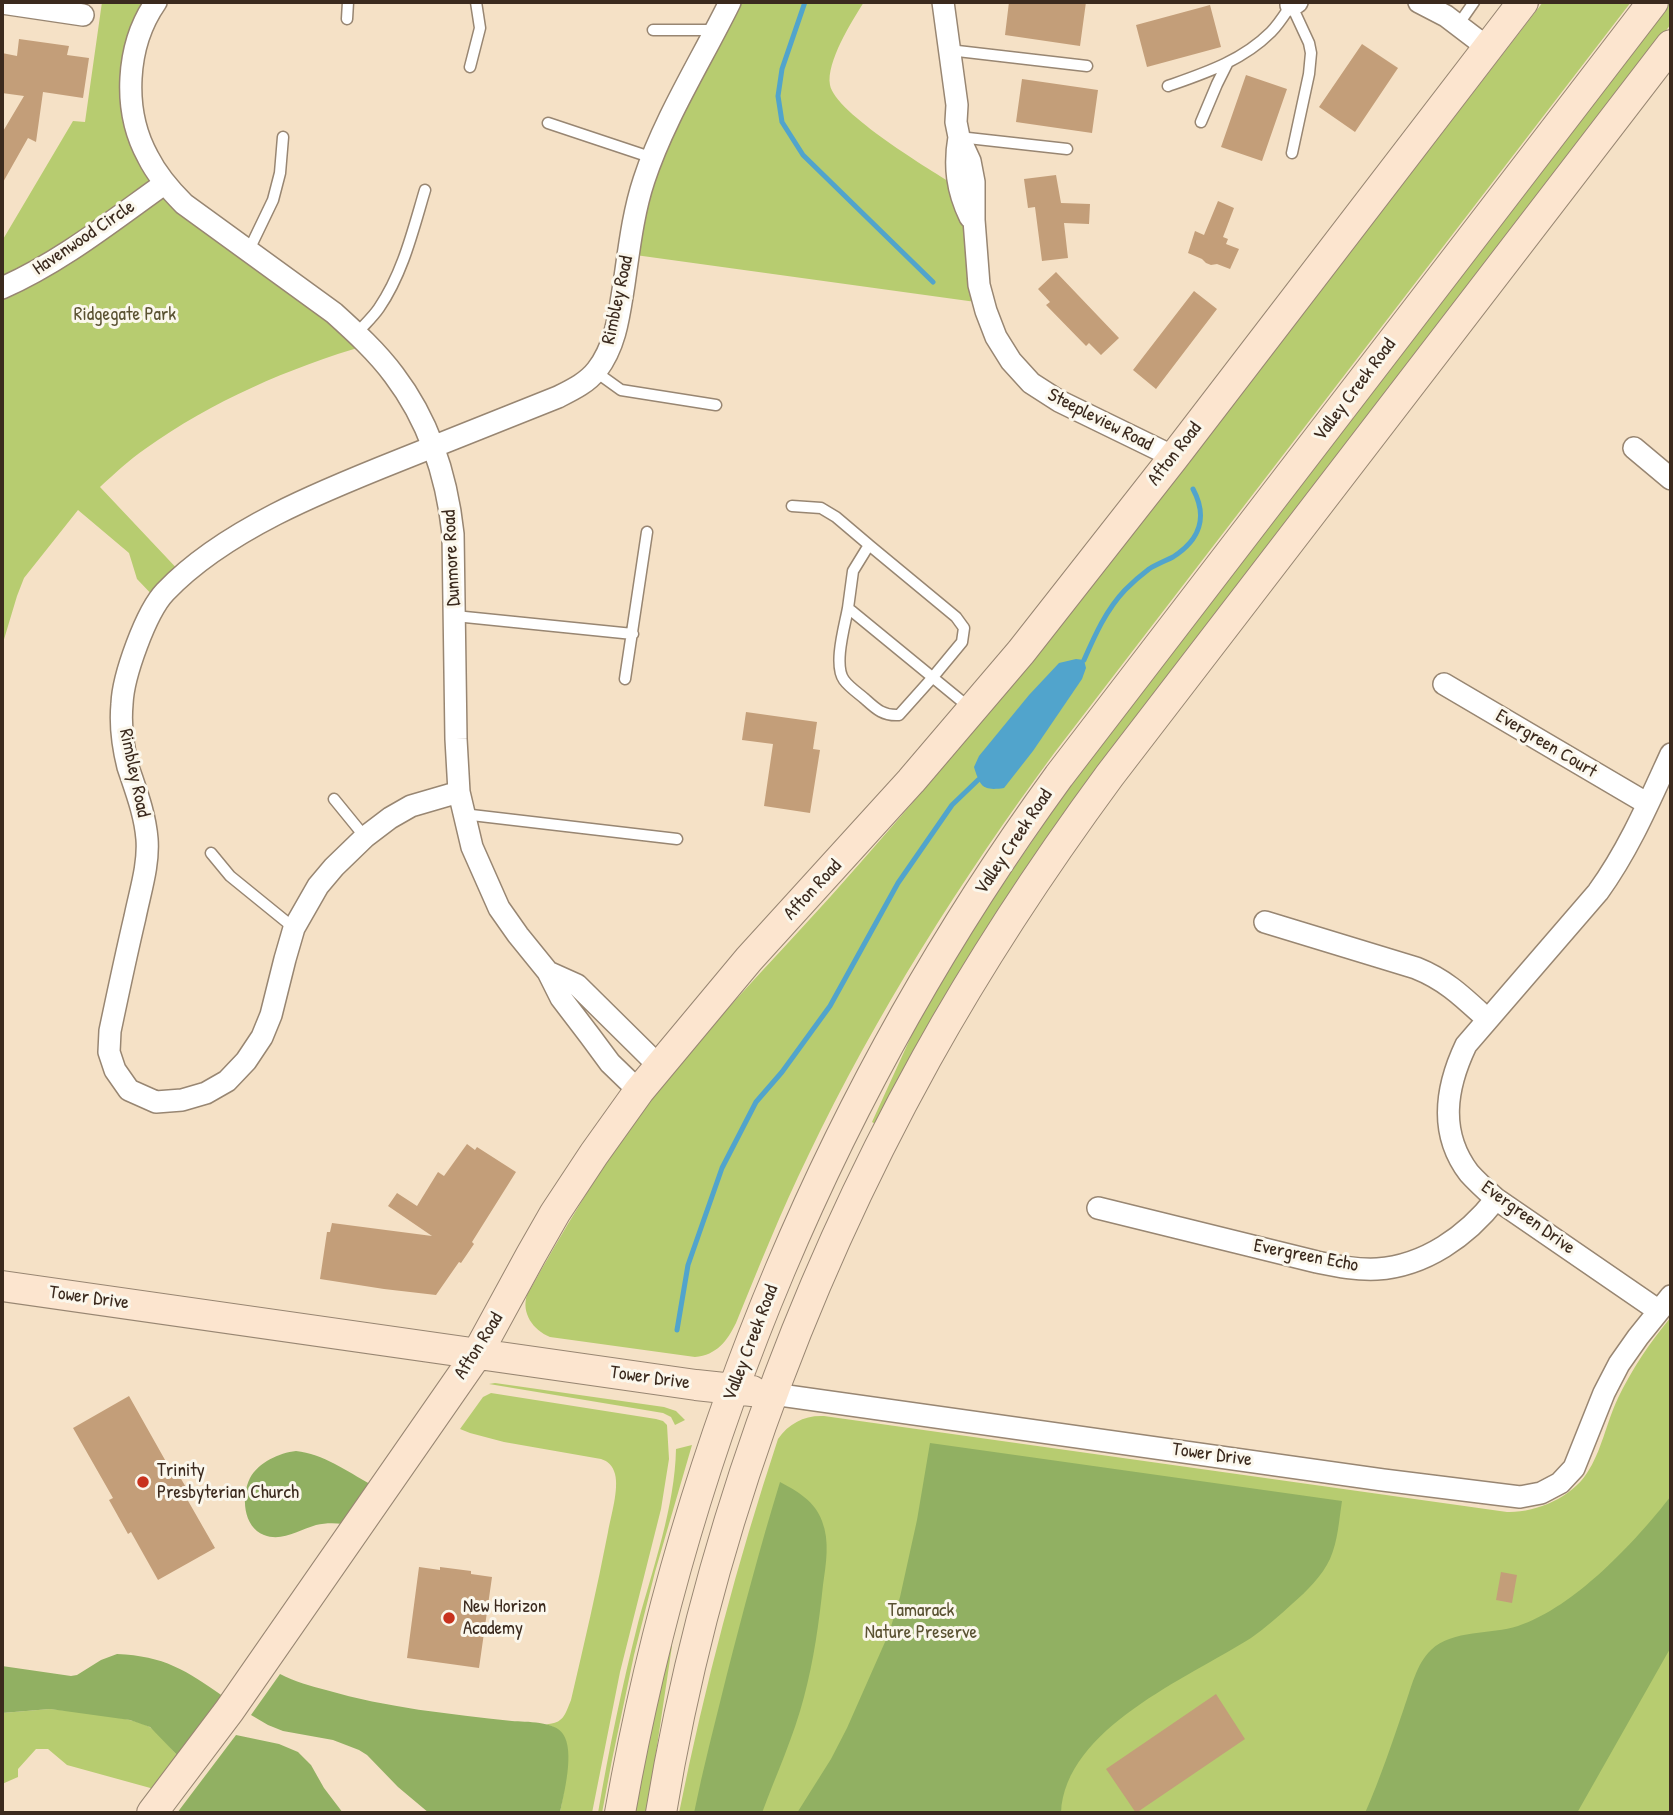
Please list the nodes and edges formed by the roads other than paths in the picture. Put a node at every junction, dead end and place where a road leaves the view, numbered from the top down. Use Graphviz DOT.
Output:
graph roads {
  1 [pos="156,2"];
  2 [pos="348,2"];
  3 [pos="476,2"];
  4 [pos="730,2"];
  5 [pos="943,2"];
  6 [pos="1419,2"];
  7 [pos="1474,2"];
  8 [pos="1523,2"];
  9 [pos="1653,2"];
  10 [pos="2,3"];
  11 [pos="1290,3"];
  12 [pos="83,15"];
  13 [pos="347,19"];
  14 [pos="1458,25"];
  15 [pos="653,30"];
  16 [pos="716,30"];
  17 [pos="1671,45"];
  18 [pos="1488,48"];
  19 [pos="949,50"];
  20 [pos="1228,63"];
  21 [pos="1087,66"];
  22 [pos="470,67"];
  23 [pos="1168,86"];
  24 [pos="1201,122"];
  25 [pos="548,123"];
  26 [pos="284,136"];
  27 [pos="959,137"];
  28 [pos="1067,149"];
  29 [pos="1292,153"];
  30 [pos="653,158"];
  31 [pos="164,184"];
  32 [pos="425,190"];
  33 [pos="248,251"];
  34 [pos="2,288"];
  35 [pos="357,333"];
  36 [pos="596,372"];
  37 [pos="716,405"];
  38 [pos="432,447"];
  39 [pos="1634,448"];
  40 [pos="1174,457"];
  41 [pos="1671,479"];
  42 [pos="792,506"];
  43 [pos="647,532"];
  44 [pos="869,545"];
  45 [pos="848,608"];
  46 [pos="455,616"];
  47 [pos="633,634"];
  48 [pos="933,677"];
  49 [pos="625,679"];
  50 [pos="1444,684"];
  51 [pos="972,710"];
  52 [pos="1671,754"];
  53 [pos="459,792"];
  54 [pos="334,799"];
  55 [pos="1648,804"];
  56 [pos="463,814"];
  57 [pos="365,837"];
  58 [pos="677,839"];
  59 [pos="211,853"];
  60 [pos="1265,922"];
  61 [pos="294,928"];
  62 [pos="548,972"];
  63 [pos="1487,1019"];
  64 [pos="659,1066"];
  65 [pos="639,1091"];
  66 [pos="1496,1199"];
  67 [pos="1098,1208"];
  68 [pos="2,1286"];
  69 [pos="1665,1303"];
  70 [pos="477,1354"];
  71 [pos="732,1389"];
  72 [pos="774,1394"];
  73 [pos="152,1813"];
  74 [pos="620,1813"];
  75 [pos="661,1813"];
  1 -- 31 [label="street, Dunmore Road"];
  2 -- 13 [label="lane"];
  3 -- 22 [label="lane"];
  4 -- 16 [label="street, Rimbley Road"];
  5 -- 19 [label="street, Steepleview Road"];
  6 -- 14 [label="street"];
  7 -- 14 [label="lane"];
  8 -- 18 [label="main road, Afton Road"];
  9 -- 71 [label="main road, Valley Creek Road"];
  10 -- 12 [label="street"];
  11 -- 20 [label="lane"];
  11 -- 29 [label="lane"];
  14 -- 18 [label="street"];
  15 -- 16 [label="lane"];
  16 -- 30 [label="street, Rimbley Road"];
  17 -- 72 [label="main road, Valley Creek Road"];
  18 -- 40 [label="main road, Afton Road"];
  19 -- 21 [label="lane"];
  19 -- 27 [label="street, Steepleview Road"];
  20 -- 23 [label="lane"];
  20 -- 24 [label="lane"];
  25 -- 30 [label="lane"];
  26 -- 33 [label="lane"];
  27 -- 28 [label="lane"];
  27 -- 40 [label="street, Steepleview Road"];
  30 -- 36 [label="street, Rimbley Road"];
  31 -- 33 [label="street, Dunmore Road"];
  31 -- 34 [label="street, Havenwood Circle"];
  32 -- 35 [label="lane"];
  33 -- 35 [label="street, Dunmore Road"];
  35 -- 38 [label="street, Dunmore Road"];
  36 -- 37 [label="lane"];
  36 -- 38 [label="street, Rimbley Road"];
  38 -- 46 [label="street, Dunmore Road"];
  38 -- 61 [label="street, Rimbley Road"];
  39 -- 41 [label="street"];
  40 -- 51 [label="main road, Afton Road"];
  42 -- 44 [label="lane"];
  43 -- 47 [label="lane"];
  44 -- 45 [label="lane"];
  44 -- 48 [label="lane"];
  45 -- 48 [label="lane"];
  45 -- 48 [label="lane"];
  46 -- 47 [label="lane"];
  46 -- 53 [label="street, Dunmore Road"];
  47 -- 49 [label="lane"];
  48 -- 51 [label="lane"];
  50 -- 55 [label="street, Evergreen Court"];
  51 -- 64 [label="main road, Afton Road"];
  52 -- 55 [label="street, Evergreen Drive"];
  53 -- 56 [label="street, Dunmore Road"];
  53 -- 57 [label="street, Rimbley Road"];
  54 -- 57 [label="lane"];
  55 -- 63 [label="street, Evergreen Drive"];
  56 -- 58 [label="lane"];
  56 -- 62 [label="street, Dunmore Road"];
  57 -- 61 [label="street, Rimbley Road"];
  59 -- 61 [label="lane"];
  60 -- 63 [label="street"];
  62 -- 64 [label="street, Dunmore Road"];
  62 -- 65 [label="street, Dunmore Road"];
  63 -- 66 [label="street, Evergreen Drive"];
  64 -- 65 [label="main road, Afton Road"];
  65 -- 70 [label="main road, Afton Road"];
  66 -- 67 [label="street, Evergreen Echo"];
  66 -- 69 [label="street, Evergreen Drive"];
  68 -- 70 [label="main road, Tower Drive"];
  69 -- 72 [label="street, Tower Drive"];
  70 -- 71 [label="main road, Tower Drive"];
  70 -- 73 [label="main road, Afton Road"];
  71 -- 72 [label="main road, Tower Drive"];
  71 -- 74 [label="main road, Valley Creek Road"];
  72 -- 75 [label="main road, Valley Creek Road"];
}
